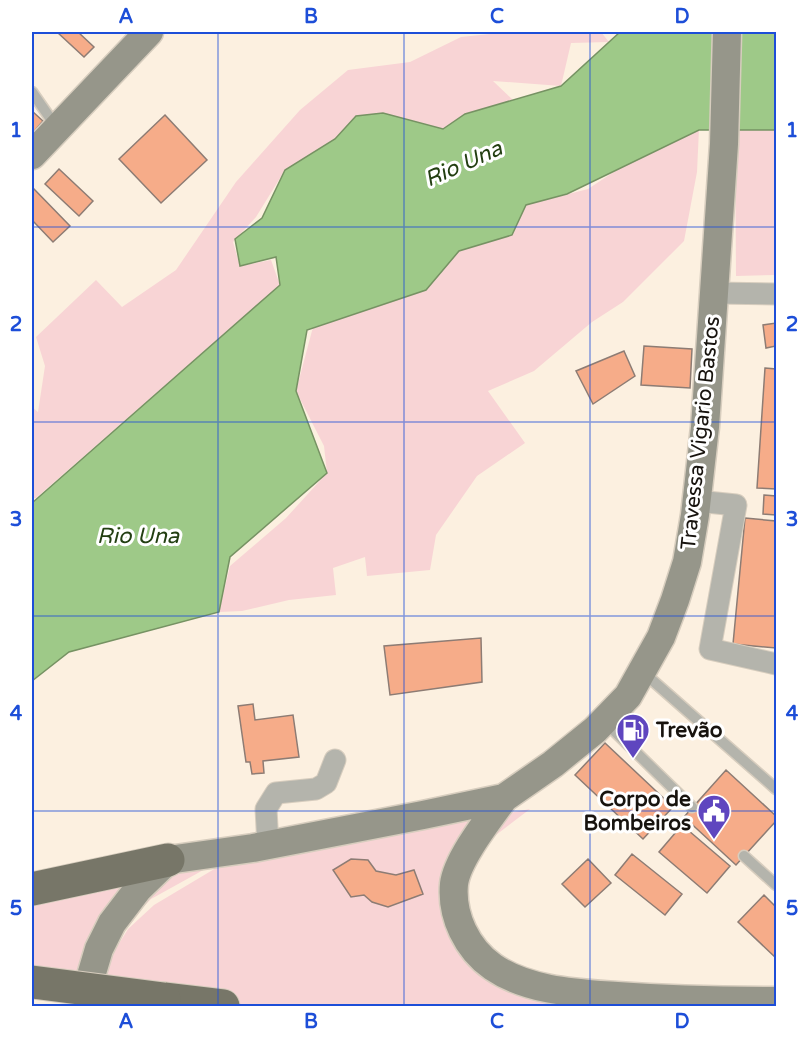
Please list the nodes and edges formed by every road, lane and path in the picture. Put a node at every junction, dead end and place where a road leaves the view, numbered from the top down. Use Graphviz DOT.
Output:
graph roads {
  1 [pos="727,32"];
  2 [pos="139,36"];
  3 [pos="32,92"];
  4 [pos="57,128"];
  5 [pos="32,155"];
  6 [pos="714,293"];
  7 [pos="777,294"];
  8 [pos="697,501"];
  9 [pos="777,664"];
  10 [pos="642,671"];
  11 [pos="603,721"];
  12 [pos="335,760"];
  13 [pos="777,789"];
  14 [pos="504,798"];
  15 [pos="692,807"];
  16 [pos="268,845"];
  17 [pos="744,855"];
  18 [pos="168,860"];
  19 [pos="777,885"];
  20 [pos="32,889"];
  21 [pos="32,982"];
  22 [pos="777,1001"];
  23 [pos="91,1006"];
  24 [pos="223,1006"];
  1 -- 6 [label="main road, Travessa Vigario Bastos"];
  2 -- 4 [label="main road"];
  3 -- 4 [label="lane"];
  4 -- 5 [label="main road"];
  6 -- 7 [label="street"];
  6 -- 8 [label="main road, Travessa Vigario Bastos"];
  8 -- 9 [label="street"];
  8 -- 10 [label="main road, Travessa Vigario Bastos"];
  10 -- 11 [label="main road, Travessa Vigario Bastos"];
  10 -- 13 [label="lane"];
  11 -- 14 [label="main road, Travessa Vigario Bastos"];
  11 -- 15 [label="lane"];
  12 -- 16 [label="street"];
  14 -- 16 [label="main road"];
  14 -- 22 [label="main road"];
  16 -- 18 [label="main road"];
  17 -- 19 [label="lane"];
  18 -- 20 [label="highway"];
  18 -- 23 [label="main road"];
  21 -- 24 [label="highway, bridge"];
}
